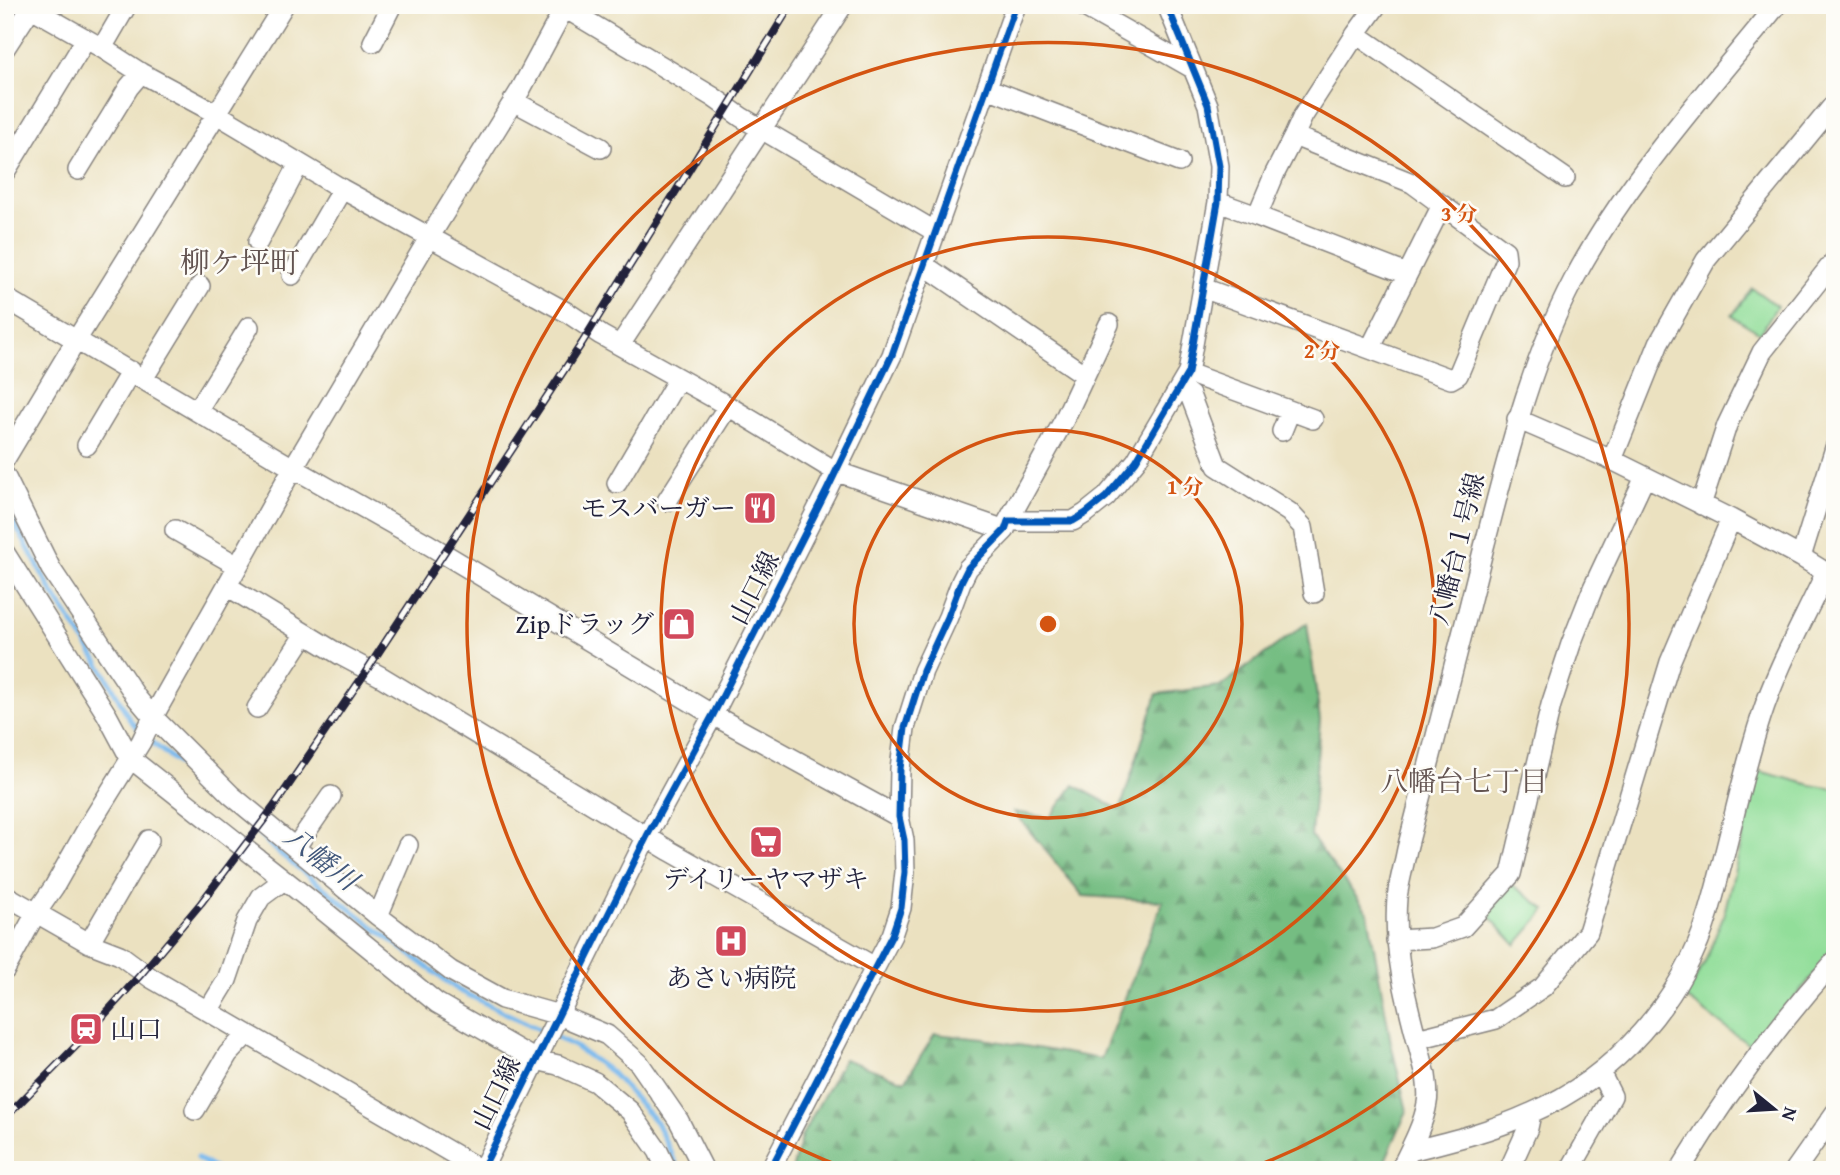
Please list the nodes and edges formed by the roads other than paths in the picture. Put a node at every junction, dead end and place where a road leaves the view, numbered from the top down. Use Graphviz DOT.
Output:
graph roads {
  1 [pos="127,5"];
  2 [pos="284,5"];
  3 [pos="392,5"];
  4 [pos="843,5"];
  5 [pos="1017,5"];
  6 [pos="1081,5"];
  7 [pos="1167,5"];
  8 [pos="1377,5"];
  9 [pos="1777,5"];
  10 [pos="564,6"];
  11 [pos="39,9"];
  12 [pos="1356,34"];
  13 [pos="373,42"];
  14 [pos="94,43"];
  15 [pos="5,48"];
  16 [pos="1192,68"];
  17 [pos="141,73"];
  18 [pos="987,88"];
  19 [pos="513,101"];
  20 [pos="1835,103"];
  21 [pos="217,114"];
  22 [pos="762,130"];
  23 [pos="1294,136"];
  24 [pos="600,150"];
  25 [pos="1179,162"];
  26 [pos="299,164"];
  27 [pos="78,170"];
  28 [pos="5,172"];
  29 [pos="1565,178"];
  30 [pos="342,189"];
  31 [pos="1218,202"];
  32 [pos="1442,205"];
  33 [pos="1257,216"];
  34 [pos="936,232"];
  35 [pos="429,238"];
  36 [pos="258,242"];
  37 [pos="1835,260"];
  38 [pos="924,265"];
  39 [pos="1407,274"];
  40 [pos="292,275"];
  41 [pos="200,286"];
  42 [pos="1203,288"];
  43 [pos="5,298"];
  44 [pos="1109,324"];
  45 [pos="250,327"];
  46 [pos="77,339"];
  47 [pos="621,345"];
  48 [pos="1370,349"];
  49 [pos="137,375"];
  50 [pos="1085,375"];
  51 [pos="678,379"];
  52 [pos="1184,381"];
  53 [pos="727,406"];
  54 [pos="197,411"];
  55 [pos="1290,411"];
  56 [pos="1313,419"];
  57 [pos="1517,419"];
  58 [pos="1282,432"];
  59 [pos="87,445"];
  60 [pos="1835,448"];
  61 [pos="5,458"];
  62 [pos="1612,460"];
  63 [pos="293,468"];
  64 [pos="835,471"];
  65 [pos="5,475"];
  66 [pos="627,476"];
  67 [pos="1645,477"];
  68 [pos="676,494"];
  69 [pos="1701,505"];
  70 [pos="1731,519"];
  71 [pos="1007,526"];
  72 [pos="175,530"];
  73 [pos="5,553"];
  74 [pos="1801,557"];
  75 [pos="238,566"];
  76 [pos="1830,575"];
  77 [pos="227,586"];
  78 [pos="1314,593"];
  79 [pos="305,634"];
  80 [pos="257,708"];
  81 [pos="713,715"];
  82 [pos="143,735"];
  83 [pos="331,796"];
  84 [pos="899,817"];
  85 [pos="647,836"];
  86 [pos="149,840"];
  87 [pos="408,845"];
  88 [pos="295,848"];
  89 [pos="285,880"];
  90 [pos="5,895"];
  91 [pos="36,912"];
  92 [pos="377,916"];
  93 [pos="1396,940"];
  94 [pos="89,943"];
  95 [pos="1835,961"];
  96 [pos="875,967"];
  97 [pos="5,970"];
  98 [pos="208,1011"];
  99 [pos="557,1018"];
  100 [pos="247,1034"];
  101 [pos="1417,1039"];
  102 [pos="539,1054"];
  103 [pos="1600,1072"];
  104 [pos="195,1110"];
  105 [pos="1835,1113"];
  106 [pos="1531,1114"];
  107 [pos="1410,1151"];
  108 [pos="482,1170"];
  109 [pos="667,1170"];
  110 [pos="704,1170"];
  111 [pos="770,1170"];
  112 [pos="1400,1170"];
  113 [pos="1509,1170"];
  114 [pos="1570,1170"];
  115 [pos="1680,1170"];
  116 [pos="1795,1170"];
  1 -- 14 [label="street"];
  2 -- 21 [label="street"];
  3 -- 13 [label="street"];
  4 -- 22 [label="street"];
  5 -- 18 [label="street, 山口線"];
  6 -- 16 [label="street"];
  7 -- 16 [label="street"];
  8 -- 12 [label="street"];
  9 -- 57 [label="street, 八幡台１号線"];
  10 -- 19 [label="street"];
  10 -- 22 [label="street"];
  11 -- 14 [label="street"];
  11 -- 15 [label="street"];
  12 -- 23 [label="street"];
  12 -- 29 [label="street"];
  14 -- 17 [label="street"];
  14 -- 28 [label="street"];
  16 -- 31 [label="street"];
  17 -- 21 [label="street"];
  17 -- 27 [label="street"];
  18 -- 25 [label="street"];
  18 -- 34 [label="street, 山口線"];
  19 -- 24 [label="street"];
  19 -- 35 [label="street"];
  20 -- 62 [label="street"];
  21 -- 26 [label="street"];
  21 -- 46 [label="street"];
  22 -- 34 [label="street"];
  22 -- 47 [label="street"];
  23 -- 32 [label="street"];
  23 -- 33 [label="street"];
  26 -- 30 [label="street"];
  26 -- 36 [label="street"];
  30 -- 35 [label="street"];
  30 -- 40 [label="street"];
  31 -- 33 [label="street"];
  31 -- 42 [label="street"];
  32 -- 39 [label="street"];
  32 -- 48 [label="street"];
  33 -- 39 [label="street"];
  34 -- 38 [label="street, 山口線"];
  35 -- 47 [label="street"];
  35 -- 63 [label="street"];
  37 -- 69 [label="street"];
  38 -- 50 [label="street"];
  38 -- 64 [label="street, 山口線"];
  39 -- 48 [label="street"];
  41 -- 49 [label="street"];
  42 -- 48 [label="street"];
  42 -- 52 [label="street"];
  43 -- 46 [label="street"];
  44 -- 50 [label="street"];
  45 -- 54 [label="street"];
  46 -- 49 [label="street"];
  46 -- 61 [label="street"];
  47 -- 51 [label="street"];
  49 -- 54 [label="street"];
  49 -- 59 [label="street"];
  50 -- 71 [label="street"];
  51 -- 53 [label="street"];
  51 -- 66 [label="street"];
  52 -- 55 [label="street"];
  52 -- 71 [label="street"];
  52 -- 78 [label="street"];
  53 -- 64 [label="street"];
  53 -- 68 [label="street"];
  54 -- 63 [label="street"];
  55 -- 56 [label="street"];
  55 -- 58 [label="street"];
  57 -- 62 [label="street"];
  57 -- 93 [label="street, 八幡台１号線"];
  60 -- 74 [label="street"];
  62 -- 67 [label="street"];
  63 -- 75 [label="street"];
  63 -- 81 [label="street"];
  64 -- 71 [label="street"];
  64 -- 81 [label="street, 山口線"];
  65 -- 82 [label="street"];
  67 -- 69 [label="street"];
  67 -- 93 [label="street"];
  69 -- 70 [label="street"];
  70 -- 74 [label="street"];
  70 -- 101 [label="street"];
  71 -- 84 [label="street"];
  72 -- 75 [label="street"];
  73 -- 82 [label="street"];
  74 -- 76 [label="street"];
  75 -- 77 [label="street"];
  76 -- 103 [label="street"];
  77 -- 79 [label="street"];
  77 -- 82 [label="street"];
  79 -- 80 [label="street"];
  79 -- 85 [label="street"];
  81 -- 84 [label="street"];
  81 -- 85 [label="street, 山口線"];
  82 -- 88 [label="street"];
  82 -- 89 [label="street"];
  82 -- 91 [label="street"];
  83 -- 88 [label="street"];
  84 -- 96 [label="street"];
  85 -- 96 [label="street"];
  85 -- 99 [label="street, 山口線"];
  86 -- 94 [label="street"];
  87 -- 92 [label="street"];
  88 -- 92 [label="street"];
  89 -- 98 [label="street"];
  89 -- 102 [label="street"];
  90 -- 91 [label="street"];
  91 -- 94 [label="street"];
  91 -- 97 [label="street"];
  92 -- 99 [label="street"];
  93 -- 101 [label="street, 八幡台１号線"];
  94 -- 98 [label="street"];
  95 -- 115 [label="street"];
  96 -- 111 [label="street"];
  98 -- 100 [label="street"];
  99 -- 102 [label="street, 山口線"];
  99 -- 110 [label="street"];
  100 -- 104 [label="street"];
  100 -- 108 [label="street"];
  101 -- 107 [label="street, 八幡台１号線"];
  102 -- 108 [label="street, 山口線"];
  102 -- 109 [label="street"];
  103 -- 106 [label="street"];
  103 -- 114 [label="street"];
  105 -- 116 [label="street"];
  106 -- 107 [label="street"];
  106 -- 113 [label="street"];
  107 -- 112 [label="street, 八幡台１号線"];
}
